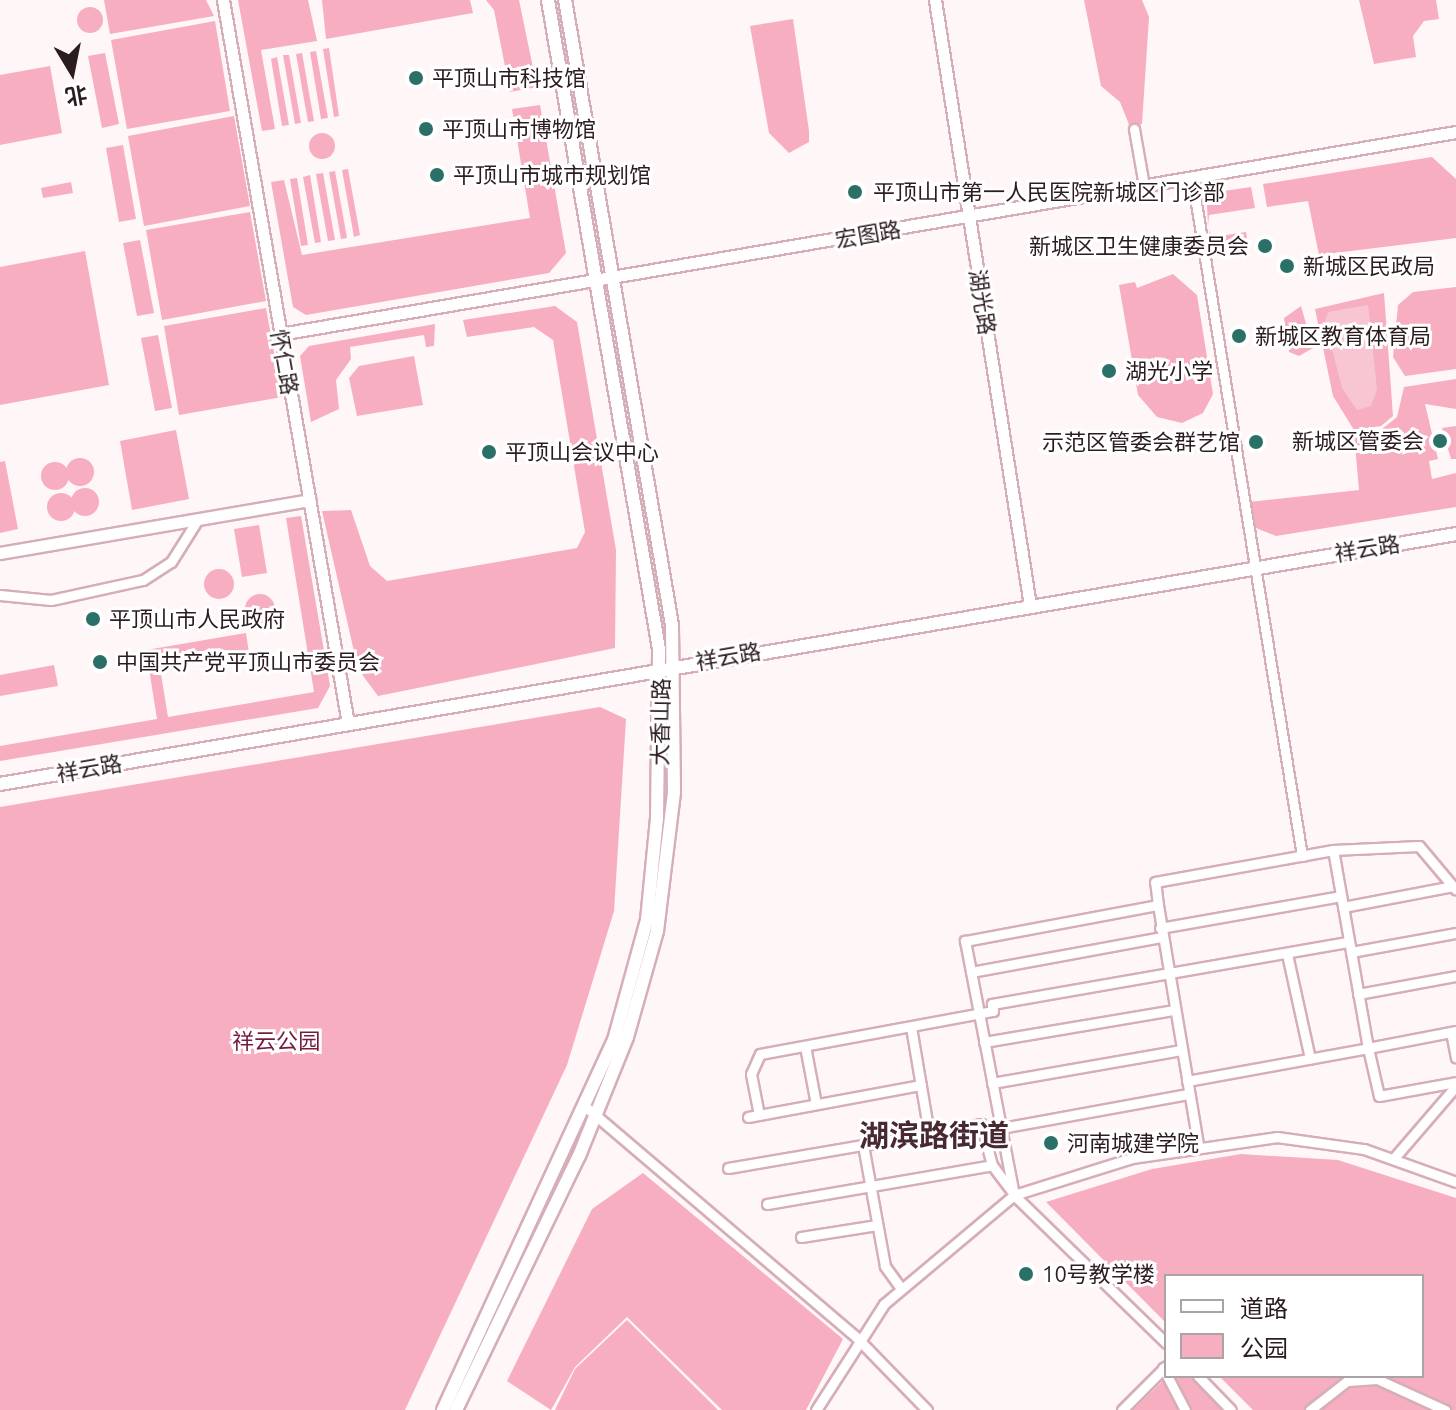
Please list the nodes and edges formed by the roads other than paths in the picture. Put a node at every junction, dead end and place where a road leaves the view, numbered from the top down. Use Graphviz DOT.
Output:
graph roads {
  1 [pos="223,0"];
  2 [pos="548,0"];
  3 [pos="565,0"];
  4 [pos="935,0"];
  5 [pos="1134,129"];
  6 [pos="1456,132"];
  7 [pos="1192,178"];
  8 [pos="1144,186"];
  9 [pos="969,216"];
  10 [pos="605,280"];
  11 [pos="280,334"];
  12 [pos="309,500"];
  13 [pos="198,519"];
  14 [pos="1456,534"];
  15 [pos="0,553"];
  16 [pos="1252,567"];
  17 [pos="0,595"];
  18 [pos="1030,605"];
  19 [pos="677,665"];
  20 [pos="661,668"];
  21 [pos="348,724"];
  22 [pos="0,784"];
  23 [pos="1333,850"];
  24 [pos="1302,856"];
  25 [pos="1454,888"];
  26 [pos="1341,896"];
  27 [pos="1158,905"];
  28 [pos="1343,907"];
  29 [pos="1160,932"];
  30 [pos="1456,933"];
  31 [pos="1350,947"];
  32 [pos="1287,954"];
  33 [pos="971,972"];
  34 [pos="1167,972"];
  35 [pos="1456,976"];
  36 [pos="1358,994"];
  37 [pos="1174,1010"];
  38 [pos="980,1014"];
  39 [pos="911,1027"];
  40 [pos="1454,1032"];
  41 [pos="984,1042"];
  42 [pos="805,1046"];
  43 [pos="1368,1048"];
  44 [pos="1181,1050"];
  45 [pos="1456,1058"];
  46 [pos="1310,1059"];
  47 [pos="1187,1081"];
  48 [pos="992,1083"];
  49 [pos="1456,1084"];
  50 [pos="921,1085"];
  51 [pos="1189,1094"];
  52 [pos="816,1104"];
  53 [pos="593,1110"];
  54 [pos="1001,1128"];
  55 [pos="929,1133"];
  56 [pos="1198,1144"];
  57 [pos="863,1145"];
  58 [pos="1394,1158"];
  59 [pos="992,1165"];
  60 [pos="728,1168"];
  61 [pos="1456,1182"];
  62 [pos="871,1186"];
  63 [pos="1014,1195"];
  64 [pos="767,1204"];
  65 [pos="877,1225"];
  66 [pos="801,1237"];
  67 [pos="900,1287"];
  68 [pos="856,1337"];
  69 [pos="1164,1341"];
  70 [pos="1164,1368"];
  71 [pos="1170,1378"];
  72 [pos="1200,1378"];
  73 [pos="443,1410"];
  74 [pos="456,1410"];
  75 [pos="816,1410"];
  76 [pos="927,1410"];
  77 [pos="1122,1410"];
  78 [pos="1185,1410"];
  79 [pos="1231,1410"];
  80 [pos="1310,1410"];
  81 [pos="1445,1410"];
  1 -- 11 [label="street, 怀仁路"];
  2 -- 10 [label="main road, 大香山路"];
  3 -- 10 [label="main road, 大香山路"];
  4 -- 9 [label="street, 湖光路"];
  5 -- 8 [label="street"];
  6 -- 7 [label="street, 宏图路"];
  7 -- 8 [label="street, 宏图路"];
  7 -- 16 [label="street"];
  8 -- 9 [label="street, 宏图路"];
  9 -- 10 [label="street, 宏图路"];
  9 -- 18 [label="street, 湖光路"];
  10 -- 11 [label="street, 宏图路"];
  10 -- 19 [label="main road, 大香山路"];
  10 -- 20 [label="main road, 大香山路"];
  11 -- 12 [label="street, 怀仁路"];
  12 -- 13 [label="street"];
  12 -- 21 [label="street, 怀仁路"];
  13 -- 15 [label="street"];
  13 -- 17 [label="street"];
  14 -- 16 [label="main road, 祥云路"];
  16 -- 18 [label="main road, 祥云路"];
  16 -- 24 [label="street"];
  18 -- 19 [label="main road, 祥云路"];
  19 -- 20 [label="main road, 祥云路"];
  19 -- 53 [label="main road, 大香山路"];
  20 -- 21 [label="main road, 祥云路"];
  20 -- 53 [label="main road, 大香山路"];
  21 -- 22 [label="main road, 祥云路"];
  23 -- 24 [label="street"];
  23 -- 25 [label="street"];
  23 -- 26 [label="street"];
  24 -- 27 [label="street"];
  25 -- 28 [label="street"];
  26 -- 28 [label="street"];
  26 -- 29 [label="street"];
  27 -- 29 [label="street"];
  27 -- 33 [label="street"];
  28 -- 31 [label="street"];
  29 -- 33 [label="street"];
  29 -- 34 [label="street"];
  30 -- 31 [label="street"];
  31 -- 32 [label="street"];
  31 -- 36 [label="street"];
  32 -- 34 [label="street"];
  32 -- 46 [label="street"];
  33 -- 38 [label="street"];
  34 -- 37 [label="street"];
  34 -- 38 [label="street"];
  35 -- 36 [label="street"];
  36 -- 43 [label="street"];
  37 -- 41 [label="street"];
  37 -- 44 [label="street"];
  38 -- 39 [label="street"];
  38 -- 41 [label="street"];
  39 -- 42 [label="street"];
  39 -- 50 [label="street"];
  40 -- 43 [label="street"];
  40 -- 45 [label="street"];
  41 -- 48 [label="street"];
  42 -- 52 [label="street"];
  42 -- 52 [label="street"];
  43 -- 46 [label="street"];
  43 -- 49 [label="street"];
  44 -- 47 [label="street"];
  44 -- 48 [label="street"];
  46 -- 47 [label="street"];
  47 -- 51 [label="street"];
  48 -- 54 [label="street"];
  49 -- 58 [label="street"];
  50 -- 52 [label="street"];
  50 -- 55 [label="street"];
  51 -- 54 [label="street"];
  51 -- 56 [label="street"];
  53 -- 68 [label="street"];
  53 -- 73 [label="main road, 大香山路"];
  53 -- 74 [label="main road, 大香山路"];
  54 -- 63 [label="street"];
  55 -- 57 [label="street"];
  55 -- 59 [label="street"];
  56 -- 58 [label="street"];
  56 -- 63 [label="street"];
  57 -- 60 [label="street"];
  57 -- 62 [label="street"];
  58 -- 61 [label="street"];
  59 -- 62 [label="street"];
  59 -- 63 [label="street"];
  62 -- 64 [label="street"];
  62 -- 65 [label="street"];
  63 -- 67 [label="street"];
  63 -- 69 [label="street"];
  65 -- 66 [label="street"];
  65 -- 67 [label="street"];
  67 -- 68 [label="street"];
  68 -- 75 [label="street"];
  68 -- 76 [label="street"];
  70 -- 77 [label="street"];
  71 -- 78 [label="street"];
  72 -- 79 [label="street"];
  80 -- 81 [label="street"];
}
